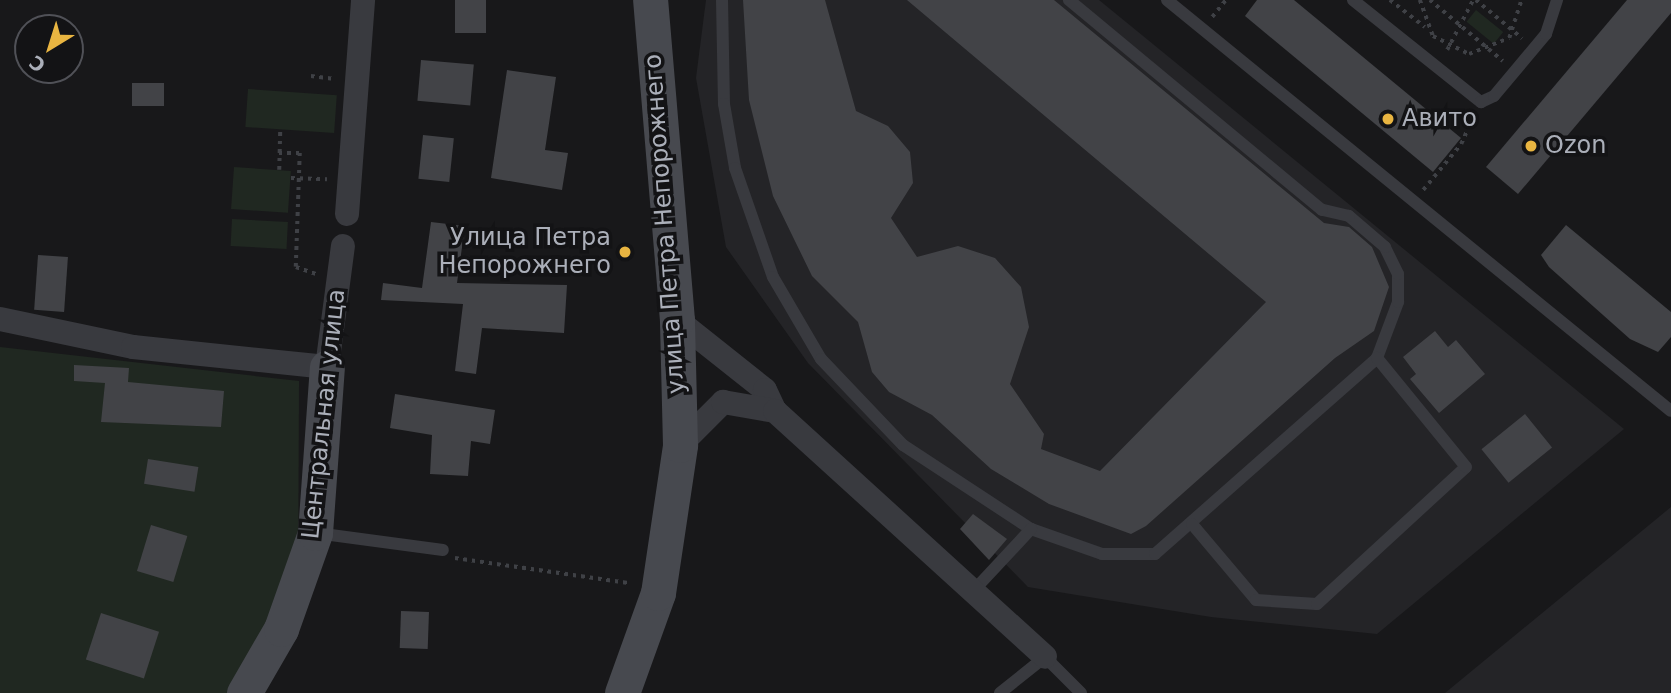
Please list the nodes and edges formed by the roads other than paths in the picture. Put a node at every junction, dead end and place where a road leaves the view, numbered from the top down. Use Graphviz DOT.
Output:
graph roads {
  1 [pos="363,0"];
  2 [pos="650,0"];
  3 [pos="722,0"];
  4 [pos="1069,0"];
  5 [pos="1167,0"];
  6 [pos="1353,0"];
  7 [pos="1557,0"];
  8 [pos="347,214"];
  9 [pos="344,246"];
  10 [pos="0,319"];
  11 [pos="677,320"];
  12 [pos="1377,358"];
  13 [pos="327,366"];
  14 [pos="775,411"];
  15 [pos="1671,411"];
  16 [pos="680,445"];
  17 [pos="1192,524"];
  18 [pos="1031,530"];
  19 [pos="315,533"];
  20 [pos="443,550"];
  21 [pos="976,588"];
  22 [pos="1045,657"];
  23 [pos="244,693"];
  24 [pos="622,693"];
  25 [pos="1000,693"];
  26 [pos="1081,693"];
  1 -- 8 [label="street"];
  2 -- 11 [label="street, улица Петра Непорожнего"];
  3 -- 18 [label="lane"];
  4 -- 12 [label="lane"];
  5 -- 15 [label="lane"];
  6 -- 7 [label="lane"];
  9 -- 13 [label="street, Центральная улица"];
  10 -- 13 [label="street"];
  11 -- 14 [label="street"];
  11 -- 16 [label="street, улица Петра Непорожнего"];
  12 -- 17 [label="lane"];
  12 -- 17 [label="lane"];
  13 -- 19 [label="street, Центральная улица"];
  14 -- 16 [label="street"];
  14 -- 21 [label="street"];
  16 -- 24 [label="street, улица Петра Непорожнего"];
  17 -- 18 [label="lane"];
  18 -- 21 [label="lane"];
  19 -- 20 [label="lane"];
  19 -- 23 [label="street, Центральная улица"];
  21 -- 22 [label="street"];
  22 -- 25 [label="lane"];
  22 -- 26 [label="lane"];
}
